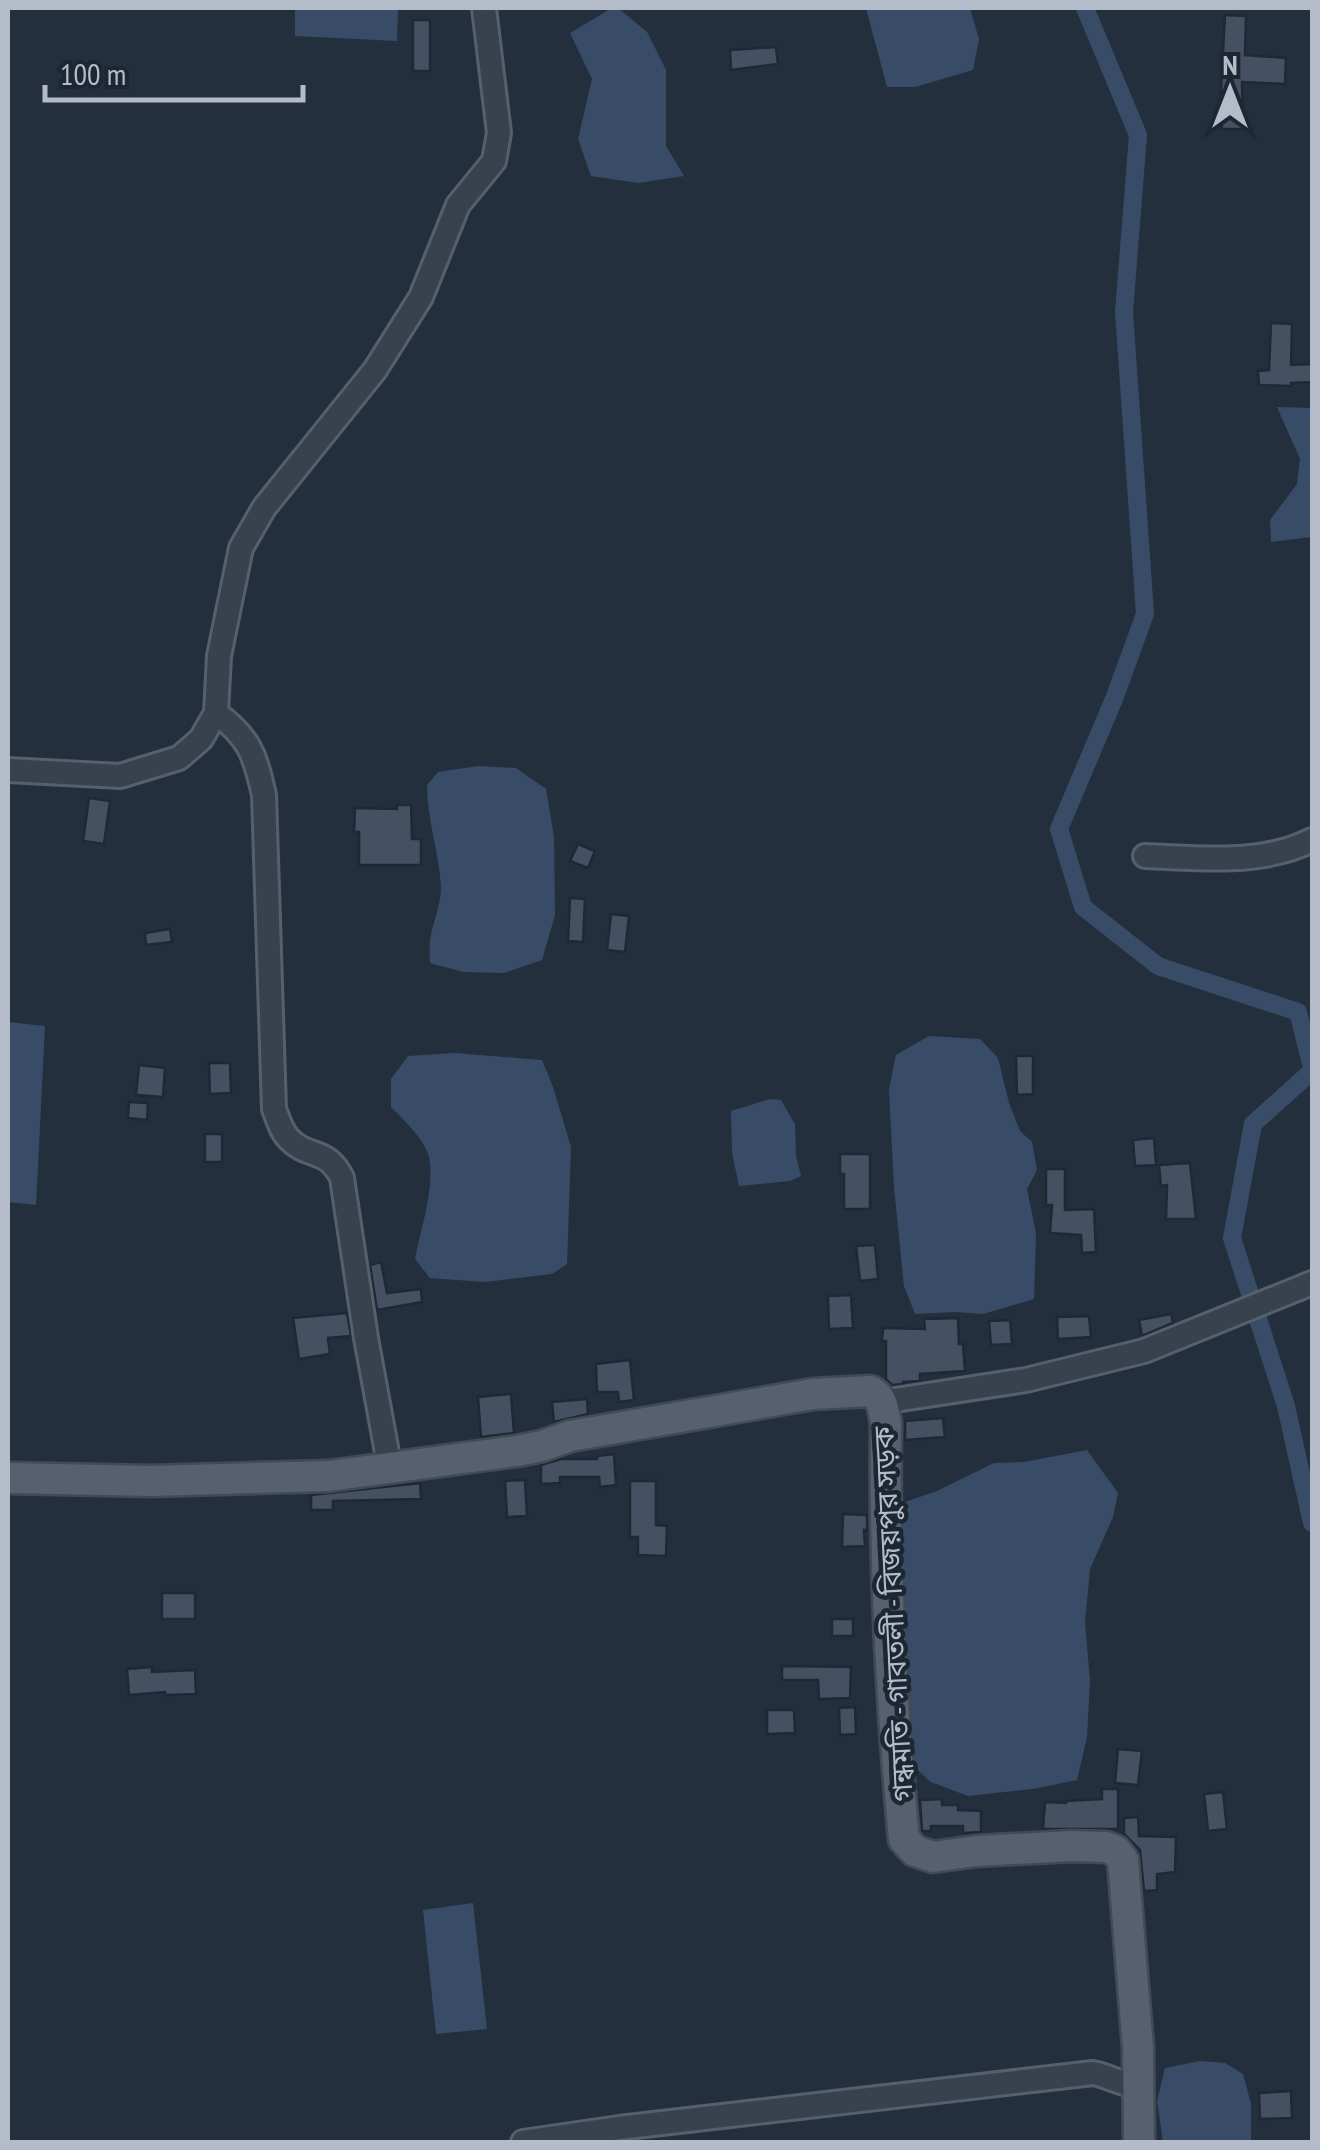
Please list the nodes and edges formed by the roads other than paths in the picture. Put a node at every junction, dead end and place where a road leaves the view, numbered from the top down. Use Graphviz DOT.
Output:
graph roads {
  1 [pos="484,8"];
  2 [pos="216,713"];
  3 [pos="8,770"];
  4 [pos="1312,840"];
  5 [pos="1145,856"];
  6 [pos="1307,1285"];
  7 [pos="882,1402"];
  8 [pos="390,1469"];
  9 [pos="8,1478"];
  10 [pos="1138,2086"];
  11 [pos="523,2142"];
  12 [pos="1139,2142"];
  1 -- 2 [label="street"];
  2 -- 3 [label="street"];
  2 -- 8 [label="street"];
  4 -- 5 [label="street"];
  6 -- 7 [label="street"];
  7 -- 8 [label="main road, গন্ধমতি - গাবতলী - বিজয়পুর সড়ক"];
  7 -- 10 [label="main road, গন্ধমতি - গাবতলী - বিজয়পুর সড়ক"];
  8 -- 9 [label="main road, গন্ধমতি - গাবতলী - বিজয়পুর সড়ক"];
  10 -- 11 [label="street"];
  10 -- 12 [label="main road, গন্ধমতি - গাবতলী - বিজয়পুর সড়ক"];
}
